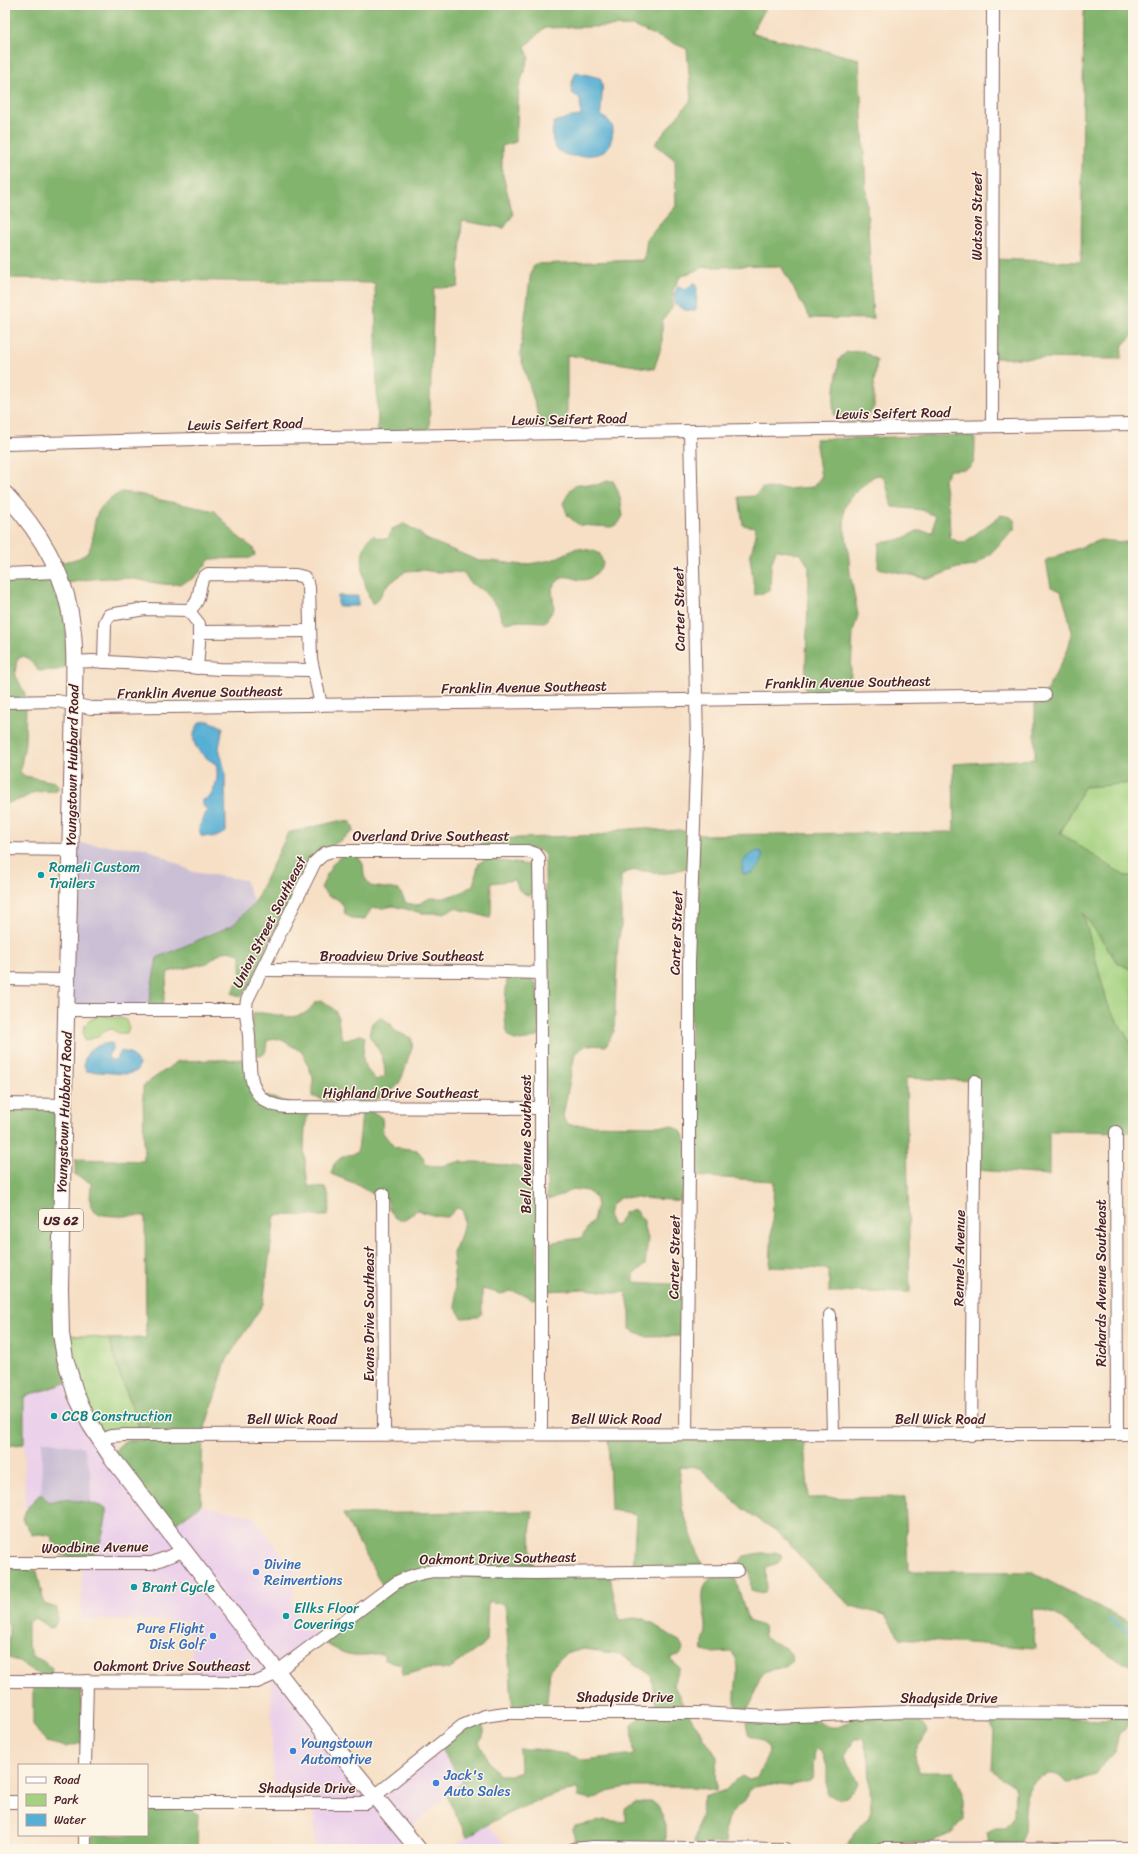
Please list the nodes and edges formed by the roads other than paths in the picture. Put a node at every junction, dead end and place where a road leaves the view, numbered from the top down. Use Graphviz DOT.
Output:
graph roads {
  1 [pos="993,5"];
  2 [pos="1133,424"];
  3 [pos="992,426"];
  4 [pos="690,432"];
  5 [pos="5,444"];
  6 [pos="5,494"];
  7 [pos="57,572"];
  8 [pos="5,574"];
  9 [pos="188,610"];
  10 [pos="310,631"];
  11 [pos="199,632"];
  12 [pos="74,662"];
  13 [pos="104,662"];
  14 [pos="197,668"];
  15 [pos="313,670"];
  16 [pos="1045,695"];
  17 [pos="696,699"];
  18 [pos="5,702"];
  19 [pos="74,704"];
  20 [pos="321,705"];
  21 [pos="5,849"];
  22 [pos="70,850"];
  23 [pos="325,853"];
  24 [pos="536,854"];
  25 [pos="263,970"];
  26 [pos="540,973"];
  27 [pos="5,979"];
  28 [pos="67,980"];
  29 [pos="67,1010"];
  30 [pos="245,1010"];
  31 [pos="975,1081"];
  32 [pos="263,1100"];
  33 [pos="5,1104"];
  34 [pos="63,1105"];
  35 [pos="541,1108"];
  36 [pos="1116,1132"];
  37 [pos="383,1194"];
  38 [pos="830,1315"];
  39 [pos="384,1434"];
  40 [pos="541,1434"];
  41 [pos="686,1434"];
  42 [pos="833,1434"];
  43 [pos="971,1434"];
  44 [pos="1118,1434"];
  45 [pos="1133,1434"];
  46 [pos="101,1441"];
  47 [pos="183,1551"];
  48 [pos="5,1563"];
  49 [pos="737,1571"];
  50 [pos="277,1672"];
  51 [pos="5,1681"];
  52 [pos="87,1681"];
  53 [pos="1133,1712"];
  54 [pos="85,1764"];
  55 [pos="376,1796"];
  56 [pos="5,1802"];
  57 [pos="18,1802"];
  58 [pos="148,1803"];
  59 [pos="85,1836"];
  60 [pos="1133,1848"];
  61 [pos="85,1849"];
  62 [pos="418,1849"];
  63 [pos="574,1849"];
  64 [pos="785,1849"];
  65 [pos="883,1849"];
  1 -- 3 [label="street, Watson Street"];
  2 -- 3 [label="street, Lewis Seifert Road"];
  3 -- 4 [label="street, Lewis Seifert Road"];
  4 -- 5 [label="street, Lewis Seifert Road"];
  4 -- 17 [label="street, Carter Street"];
  6 -- 7 [label="main road, Youngstown Hubbard Road / US 62"];
  7 -- 8 [label="street"];
  7 -- 12 [label="main road, Youngstown Hubbard Road / US 62"];
  9 -- 10 [label="street"];
  9 -- 11 [label="street"];
  9 -- 13 [label="street"];
  10 -- 11 [label="street"];
  10 -- 15 [label="street"];
  11 -- 14 [label="street"];
  12 -- 13 [label="street"];
  12 -- 19 [label="main road, Youngstown Hubbard Road / US 62"];
  13 -- 14 [label="street"];
  14 -- 15 [label="street"];
  15 -- 20 [label="street"];
  16 -- 17 [label="street, Franklin Avenue Southeast"];
  17 -- 20 [label="street, Franklin Avenue Southeast"];
  17 -- 41 [label="street, Carter Street"];
  18 -- 19 [label="street, Franklin Avenue Southeast"];
  19 -- 20 [label="street, Franklin Avenue Southeast"];
  19 -- 22 [label="main road, Youngstown Hubbard Road / US 62"];
  21 -- 22 [label="street"];
  22 -- 28 [label="main road, Youngstown Hubbard Road / US 62"];
  23 -- 24 [label="street, Overland Drive Southeast"];
  23 -- 25 [label="street, Union Street Southeast"];
  24 -- 26 [label="street, Bell Avenue Southeast"];
  25 -- 26 [label="street, Broadview Drive Southeast"];
  25 -- 30 [label="street, Union Street Southeast"];
  26 -- 35 [label="street, Bell Avenue Southeast"];
  27 -- 28 [label="street"];
  28 -- 29 [label="main road, Youngstown Hubbard Road / US 62"];
  29 -- 30 [label="street"];
  29 -- 34 [label="main road, Youngstown Hubbard Road / US 62"];
  30 -- 32 [label="street, Union Street Southeast"];
  31 -- 43 [label="street, Rennels Avenue"];
  32 -- 35 [label="street, Highland Drive Southeast"];
  33 -- 34 [label="street"];
  34 -- 46 [label="main road, Youngstown Hubbard Road / US 62"];
  35 -- 40 [label="street, Bell Avenue Southeast"];
  36 -- 44 [label="street, Richards Avenue Southeast"];
  37 -- 39 [label="street, Evans Drive Southeast"];
  38 -- 42 [label="street"];
  39 -- 40 [label="street, Bell Wick Road"];
  39 -- 46 [label="street, Bell Wick Road"];
  40 -- 41 [label="street, Bell Wick Road"];
  41 -- 42 [label="street, Bell Wick Road"];
  42 -- 43 [label="street, Bell Wick Road"];
  43 -- 44 [label="street, Bell Wick Road"];
  44 -- 45 [label="street, Bell Wick Road"];
  46 -- 47 [label="main road, Youngstown Hubbard Road / US 62"];
  47 -- 48 [label="street, Woodbine Avenue"];
  47 -- 50 [label="main road, Youngstown Hubbard Road / US 62"];
  49 -- 50 [label="street, Oakmont Drive Southeast"];
  50 -- 52 [label="street, Oakmont Drive Southeast"];
  50 -- 55 [label="main road, Youngstown Hubbard Road / US 62"];
  51 -- 52 [label="street, Oakmont Drive Southeast"];
  52 -- 54 [label="street"];
  53 -- 55 [label="street, Shadyside Drive"];
  55 -- 58 [label="street, Shadyside Drive"];
  55 -- 62 [label="main road, Youngstown Hubbard Road / US 62"];
  56 -- 57 [label="street"];
  59 -- 61 [label="street"];
  60 -- 65 [label="street"];
  63 -- 64 [label="street"];
}
